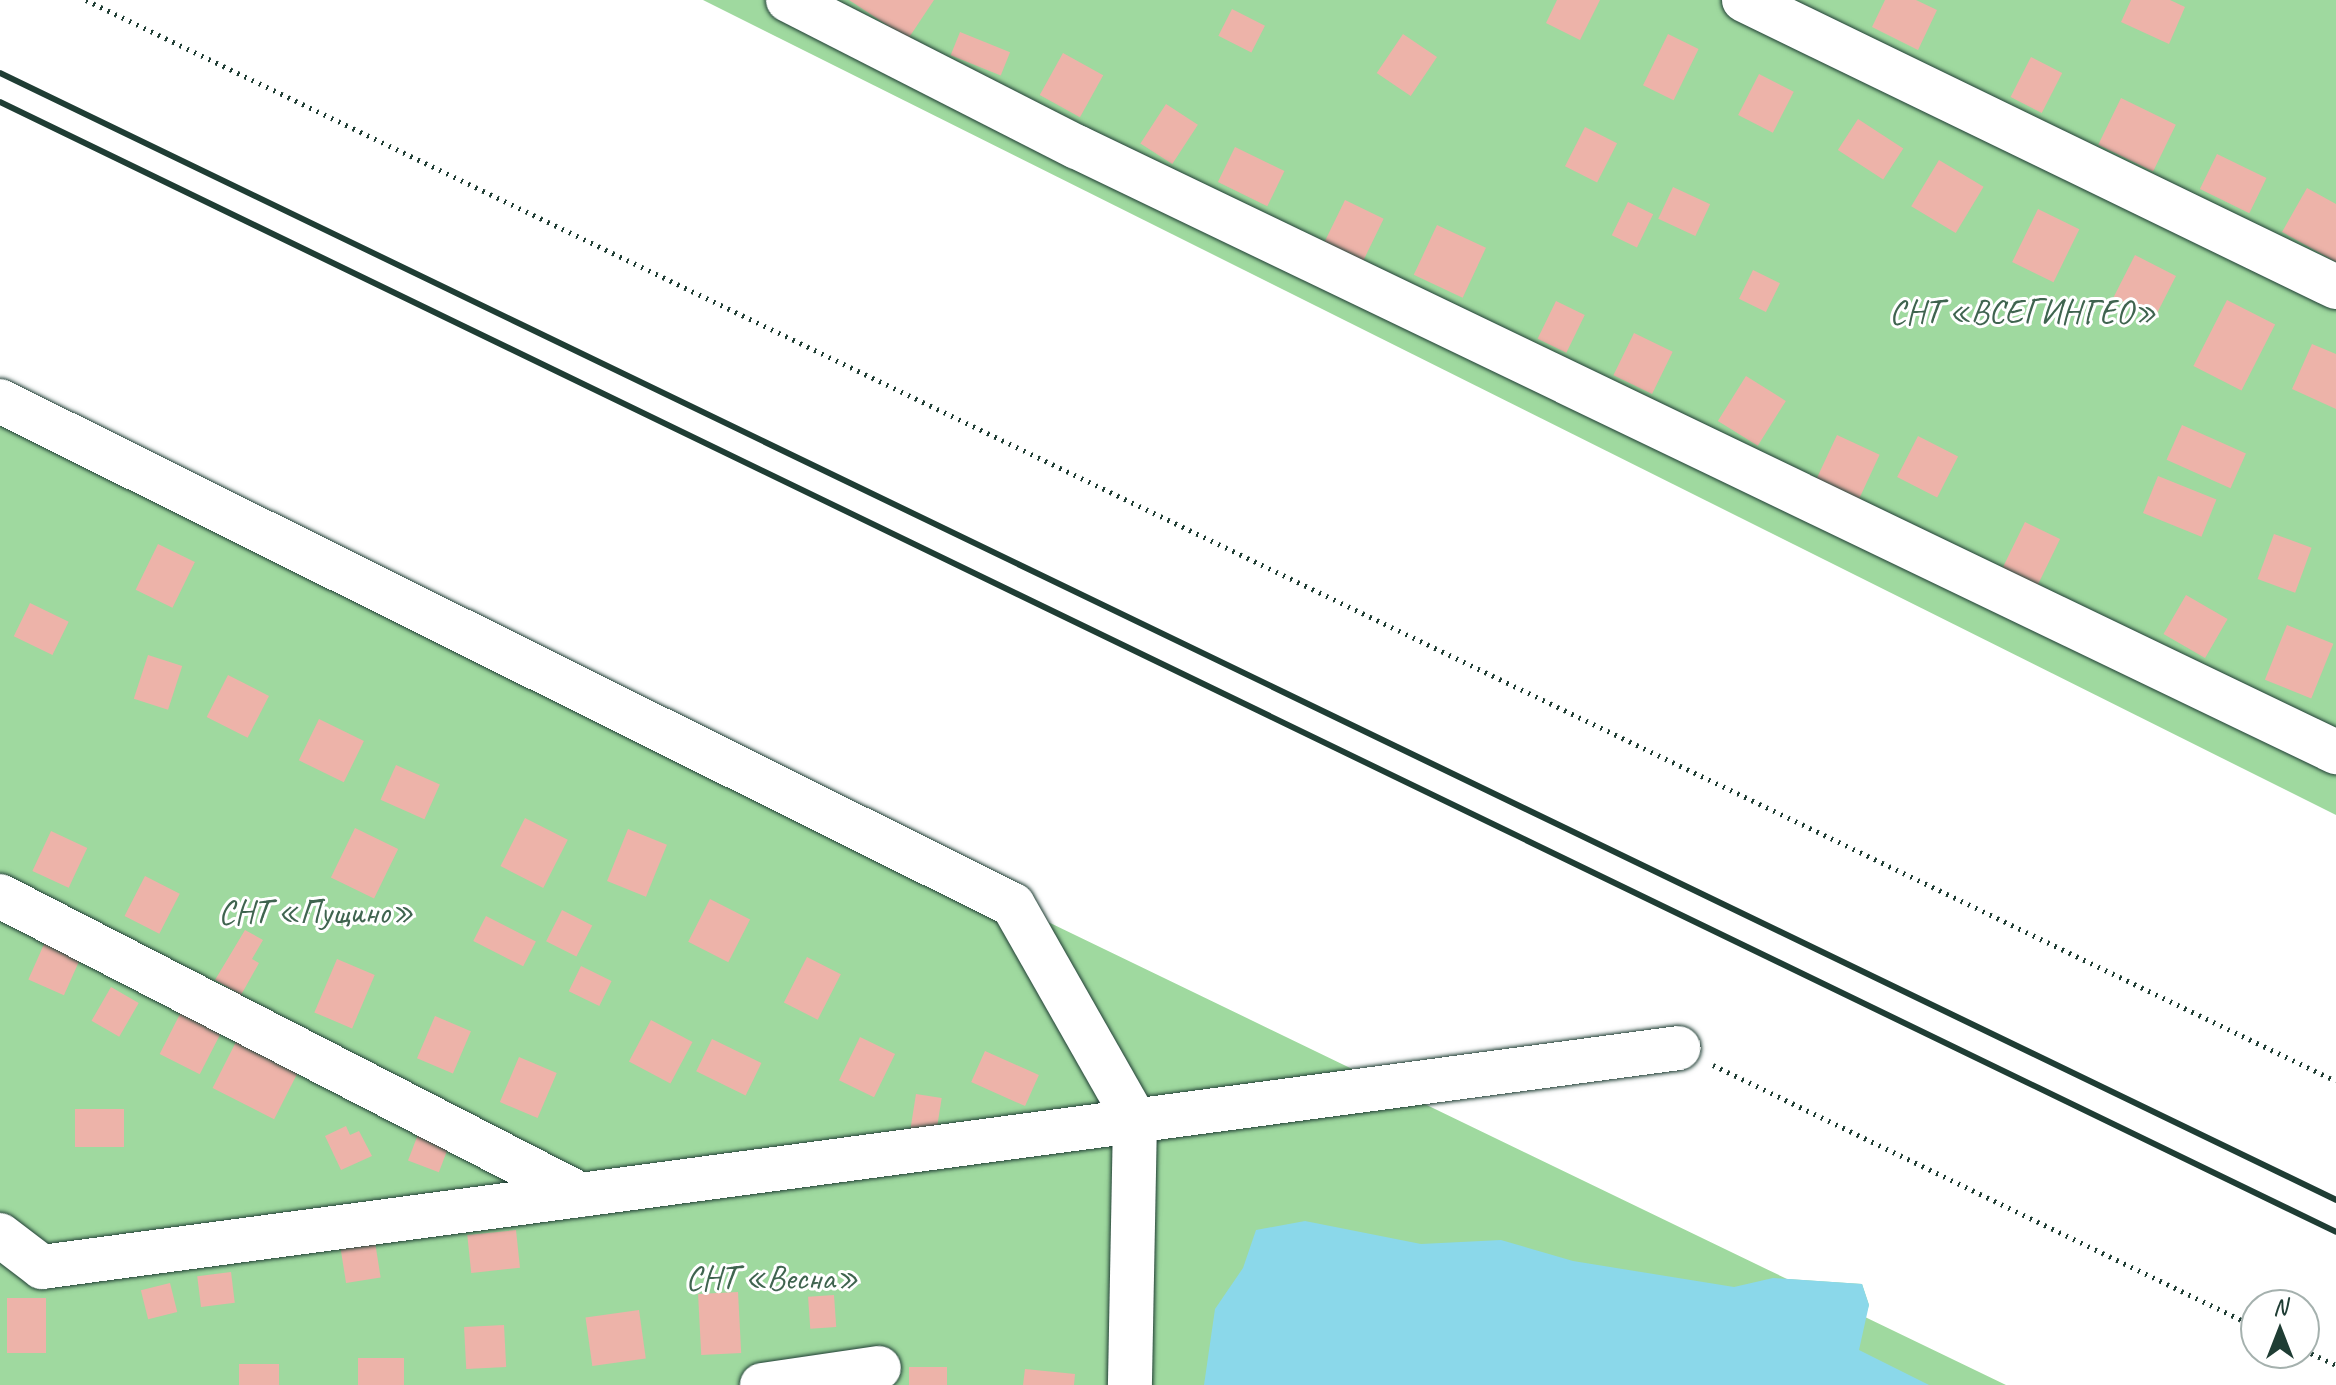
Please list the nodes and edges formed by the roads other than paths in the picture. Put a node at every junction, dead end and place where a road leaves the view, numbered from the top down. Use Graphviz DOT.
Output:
graph roads {
  1 [pos="788,0"];
  2 [pos="1744,0"];
  3 [pos="2336,287"];
  4 [pos="0,401"];
  5 [pos="2336,752"];
  6 [pos="0,896"];
  7 [pos="1678,1048"];
  8 [pos="1135,1120"];
  9 [pos="581,1195"];
  10 [pos="0,1235"];
  11 [pos="879,1368"];
  12 [pos="762,1385"];
  13 [pos="1130,1385"];
  1 -- 5 [label="lane"];
  2 -- 3 [label="lane"];
  4 -- 8 [label="lane"];
  6 -- 9 [label="lane"];
  7 -- 8 [label="lane"];
  8 -- 9 [label="lane"];
  8 -- 13 [label="lane"];
  9 -- 10 [label="lane"];
  11 -- 12 [label="lane"];
}
